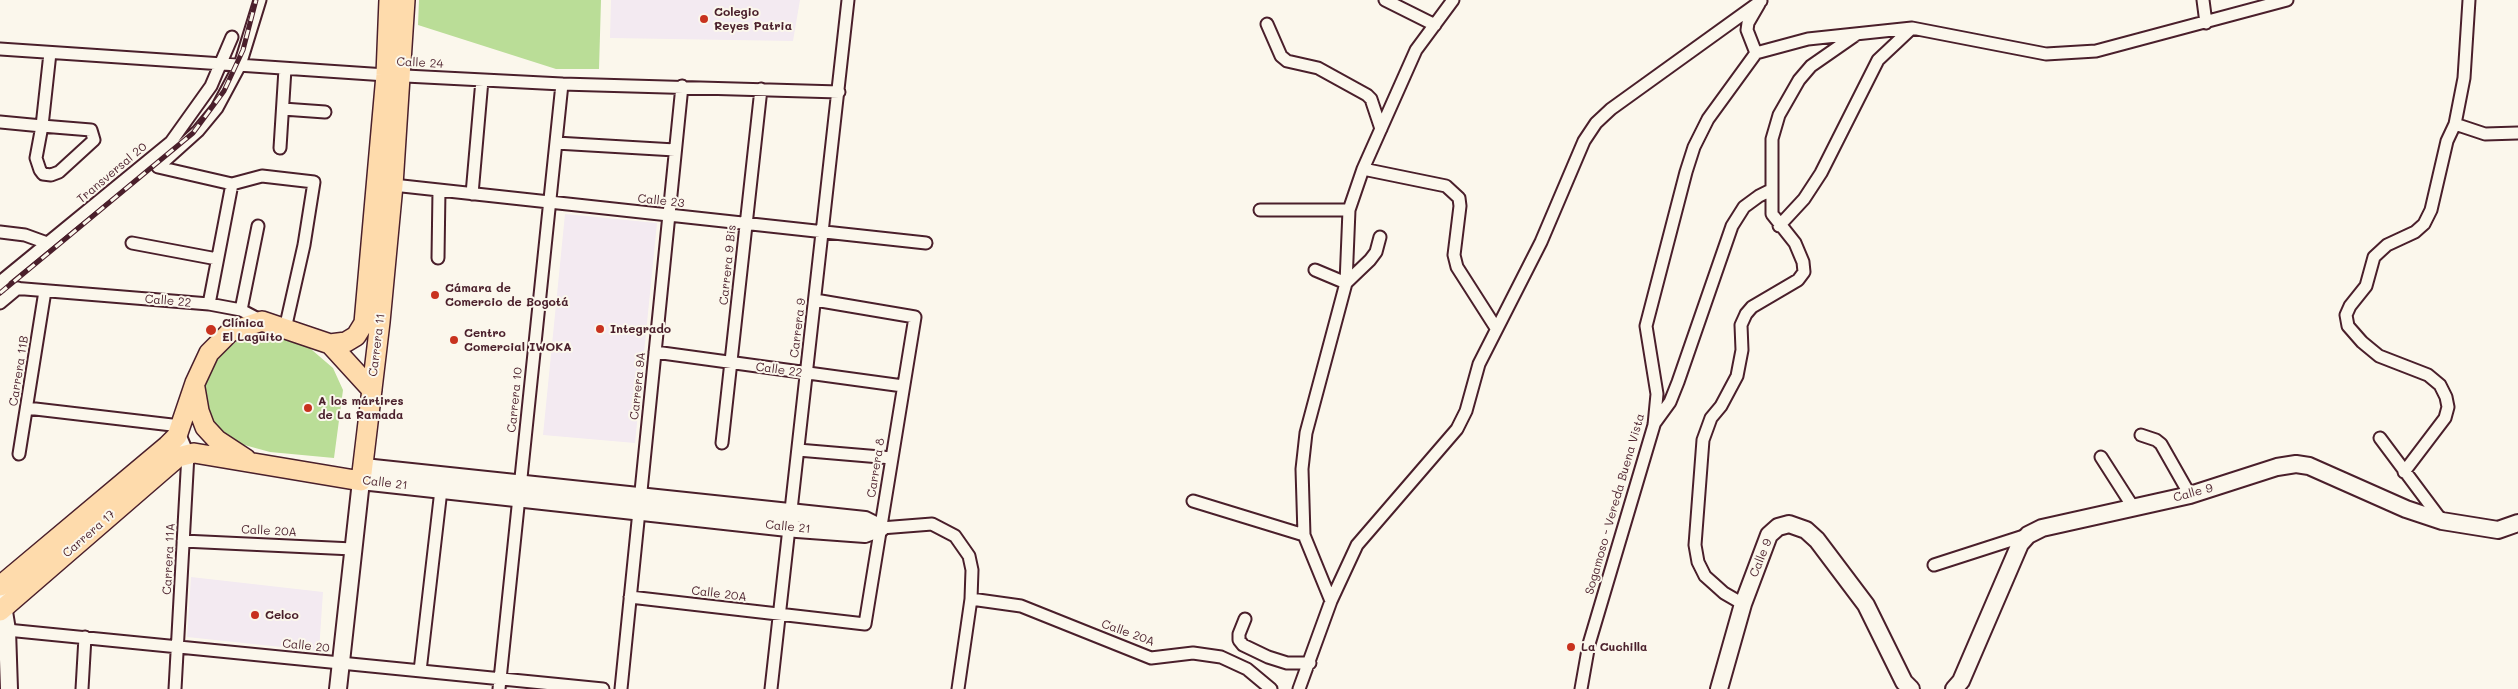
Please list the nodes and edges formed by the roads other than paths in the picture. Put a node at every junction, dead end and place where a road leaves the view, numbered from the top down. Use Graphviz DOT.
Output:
graph roads {
  1 [pos="260,0"];
  2 [pos="390,0"];
  3 [pos="405,0"];
  4 [pos="848,0"];
  5 [pos="1385,0"];
  6 [pos="1761,0"];
  7 [pos="2203,0"];
  8 [pos="2287,0"];
  9 [pos="2469,0"];
  10 [pos="1449,2"];
  11 [pos="2206,23"];
  12 [pos="1267,24"];
  13 [pos="1435,25"];
  14 [pos="1912,28"];
  15 [pos="1859,33"];
  16 [pos="232,37"];
  17 [pos="0,49"];
  18 [pos="50,53"];
  19 [pos="1756,53"];
  20 [pos="240,65"];
  21 [pos="218,66"];
  22 [pos="285,69"];
  23 [pos="393,76"];
  24 [pos="482,80"];
  25 [pos="562,84"];
  26 [pos="682,86"];
  27 [pos="761,89"];
  28 [pos="839,92"];
  29 [pos="283,109"];
  30 [pos="325,112"];
  31 [pos="0,122"];
  32 [pos="2455,124"];
  33 [pos="42,126"];
  34 [pos="1381,129"];
  35 [pos="2518,133"];
  36 [pos="556,143"];
  37 [pos="280,148"];
  38 [pos="676,150"];
  39 [pos="1363,169"];
  40 [pos="232,184"];
  41 [pos="393,186"];
  42 [pos="439,190"];
  43 [pos="1771,190"];
  44 [pos="472,194"];
  45 [pos="550,202"];
  46 [pos="1260,210"];
  47 [pos="1349,210"];
  48 [pos="669,215"];
  49 [pos="746,224"];
  50 [pos="258,226"];
  51 [pos="1779,226"];
  52 [pos="0,232"];
  53 [pos="823,232"];
  54 [pos="1380,237"];
  55 [pos="47,243"];
  56 [pos="132,243"];
  57 [pos="926,243"];
  58 [pos="438,258"];
  59 [pos="218,259"];
  60 [pos="1315,270"];
  61 [pos="0,282"];
  62 [pos="1346,283"];
  63 [pos="0,287"];
  64 [pos="18,288"];
  65 [pos="45,291"];
  66 [pos="815,300"];
  67 [pos="0,303"];
  68 [pos="209,304"];
  69 [pos="241,310"];
  70 [pos="262,321"];
  71 [pos="1496,328"];
  72 [pos="285,329"];
  73 [pos="330,344"];
  74 [pos="655,352"];
  75 [pos="731,363"];
  76 [pos="806,374"];
  77 [pos="195,383"];
  78 [pos="903,386"];
  79 [pos="372,390"];
  80 [pos="27,408"];
  81 [pos="1654,425"];
  82 [pos="178,434"];
  83 [pos="2141,435"];
  84 [pos="2380,438"];
  85 [pos="722,443"];
  86 [pos="798,450"];
  87 [pos="19,454"];
  88 [pos="183,455"];
  89 [pos="892,458"];
  90 [pos="2101,458"];
  91 [pos="251,463"];
  92 [pos="2404,472"];
  93 [pos="362,474"];
  94 [pos="441,490"];
  95 [pos="520,491"];
  96 [pos="2190,495"];
  97 [pos="1193,501"];
  98 [pos="640,504"];
  99 [pos="2134,507"];
  100 [pos="790,520"];
  101 [pos="2442,521"];
  102 [pos="2518,523"];
  103 [pos="881,528"];
  104 [pos="1304,535"];
  105 [pos="2028,535"];
  106 [pos="183,541"];
  107 [pos="353,549"];
  108 [pos="1934,564"];
  109 [pos="0,587"];
  110 [pos="630,597"];
  111 [pos="971,599"];
  112 [pos="1331,602"];
  113 [pos="1743,604"];
  114 [pos="2,610"];
  115 [pos="779,616"];
  116 [pos="1244,619"];
  117 [pos="865,624"];
  118 [pos="7,630"];
  119 [pos="85,637"];
  120 [pos="178,647"];
  121 [pos="340,663"];
  122 [pos="1310,663"];
  123 [pos="420,671"];
  124 [pos="500,684"];
  125 [pos="9,689"];
  126 [pos="82,689"];
  127 [pos="175,689"];
  128 [pos="338,689"];
  129 [pos="603,689"];
  130 [pos="620,689"];
  131 [pos="771,689"];
  132 [pos="958,689"];
  133 [pos="1271,689"];
  134 [pos="1300,689"];
  135 [pos="1581,689"];
  136 [pos="1719,689"];
  137 [pos="1911,689"];
  138 [pos="1954,689"];
  1 -- 20 [label="street, Transversal 20"];
  2 -- 23 [label="main road, Carrera 11"];
  3 -- 23 [label="main road, Carrera 11"];
  4 -- 28 [label="street, Carrera 9"];
  5 -- 13 [label="street"];
  6 -- 19 [label="street"];
  6 -- 71 [label="street"];
  7 -- 11 [label="street"];
  8 -- 11 [label="street"];
  9 -- 32 [label="street"];
  10 -- 13 [label="street"];
  11 -- 14 [label="street"];
  12 -- 34 [label="street"];
  13 -- 34 [label="street"];
  14 -- 15 [label="street"];
  14 -- 51 [label="street"];
  15 -- 19 [label="street"];
  15 -- 43 [label="street"];
  16 -- 21 [label="street"];
  17 -- 18 [label="street, Calle 24"];
  18 -- 21 [label="street, Calle 24"];
  18 -- 33 [label="street"];
  19 -- 81 [label="street, Sogamoso - Vereda Buena Vista"];
  20 -- 21 [label="street, Calle 24"];
  20 -- 22 [label="street, Calle 24"];
  20 -- 40 [label="street, Transversal 20"];
  21 -- 55 [label="street, Transversal 20"];
  22 -- 23 [label="street, Calle 24"];
  22 -- 29 [label="street"];
  23 -- 24 [label="street, Calle 24"];
  23 -- 41 [label="main road, Carrera 11"];
  23 -- 73 [label="main road, Carrera 11"];
  24 -- 25 [label="street, Calle 24"];
  24 -- 44 [label="street"];
  25 -- 26 [label="street, Calle 24"];
  25 -- 36 [label="street, Carrera 10"];
  26 -- 27 [label="street, Calle 24"];
  26 -- 38 [label="street, Carrera 9A"];
  27 -- 28 [label="street, Calle 24"];
  27 -- 49 [label="street, Carrera 9 Bis"];
  28 -- 53 [label="street, Carrera 9"];
  29 -- 30 [label="street"];
  29 -- 37 [label="street"];
  31 -- 33 [label="street"];
  32 -- 35 [label="street"];
  32 -- 92 [label="street"];
  33 -- 33 [label="street"];
  34 -- 39 [label="street"];
  36 -- 38 [label="street"];
  36 -- 45 [label="street, Carrera 10"];
  38 -- 48 [label="street, Carrera 9A"];
  39 -- 47 [label="street"];
  39 -- 71 [label="street"];
  40 -- 59 [label="street"];
  40 -- 72 [label="street"];
  41 -- 42 [label="street, Calle 23"];
  41 -- 79 [label="main road, Carrera 11"];
  42 -- 44 [label="street, Calle 23"];
  42 -- 58 [label="street"];
  43 -- 51 [label="street"];
  43 -- 81 [label="street"];
  44 -- 45 [label="street, Calle 23"];
  45 -- 48 [label="street, Calle 23"];
  45 -- 95 [label="street, Carrera 10"];
  46 -- 47 [label="street"];
  47 -- 62 [label="street"];
  48 -- 49 [label="street, Calle 23"];
  48 -- 74 [label="street, Carrera 9A"];
  49 -- 53 [label="street, Calle 23"];
  49 -- 75 [label="street, Carrera 9 Bis"];
  50 -- 69 [label="street"];
  51 -- 113 [label="street"];
  52 -- 55 [label="street"];
  53 -- 57 [label="street, Calle 23"];
  53 -- 66 [label="street, Carrera 9"];
  54 -- 62 [label="street"];
  55 -- 61 [label="street, Transversal 20"];
  56 -- 59 [label="street"];
  59 -- 68 [label="street"];
  60 -- 62 [label="street"];
  62 -- 104 [label="street"];
  63 -- 64 [label="street, Calle 22"];
  64 -- 65 [label="street, Calle 22"];
  64 -- 67 [label="street"];
  65 -- 68 [label="street, Calle 22"];
  65 -- 80 [label="street, Carrera 11B"];
  66 -- 76 [label="street, Carrera 9"];
  66 -- 78 [label="street, Carrera 8"];
  68 -- 69 [label="street, Calle 22"];
  69 -- 70 [label="street, Calle 22"];
  70 -- 72 [label="main road, Calle 22"];
  70 -- 77 [label="main road"];
  71 -- 112 [label="street"];
  72 -- 73 [label="main road, Calle 22"];
  73 -- 79 [label="main road"];
  74 -- 75 [label="street, Calle 22"];
  74 -- 98 [label="street, Carrera 9A"];
  75 -- 76 [label="street, Calle 22"];
  75 -- 85 [label="street, Carrera 9 Bis"];
  76 -- 78 [label="street, Calle 22"];
  76 -- 86 [label="street, Carrera 9"];
  77 -- 82 [label="main road"];
  77 -- 91 [label="main road"];
  78 -- 89 [label="street, Carrera 8"];
  79 -- 93 [label="main road, Carrera 11"];
  80 -- 82 [label="street"];
  80 -- 87 [label="street, Carrera 11B"];
  81 -- 135 [label="street, Sogamoso - Vereda Buena Vista"];
  82 -- 88 [label="street, Carrera 11A"];
  82 -- 109 [label="main road, Carrera 17"];
  83 -- 96 [label="street"];
  84 -- 92 [label="street"];
  86 -- 89 [label="street"];
  86 -- 100 [label="street, Carrera 9"];
  88 -- 91 [label="main road, Calle 21"];
  88 -- 106 [label="street, Carrera 11A"];
  88 -- 114 [label="main road, Carrera 17"];
  89 -- 103 [label="street, Carrera 8"];
  90 -- 99 [label="street"];
  91 -- 93 [label="main road, Calle 21"];
  92 -- 101 [label="street"];
  93 -- 94 [label="street, Calle 21"];
  93 -- 95 [label="street, Calle 21"];
  93 -- 107 [label="street, Carrera 11"];
  94 -- 95 [label="street, Calle 21"];
  94 -- 123 [label="street"];
  95 -- 98 [label="street, Calle 21"];
  95 -- 124 [label="street, Carrera 10"];
  96 -- 99 [label="street, Calle 9"];
  96 -- 101 [label="street, Calle 9"];
  97 -- 104 [label="street"];
  98 -- 100 [label="street, Calle 21"];
  98 -- 110 [label="street, Carrera 9A"];
  99 -- 105 [label="street, Calle 9"];
  100 -- 103 [label="street, Calle 21"];
  100 -- 115 [label="street, Carrera 9"];
  101 -- 102 [label="street, Calle 9"];
  103 -- 111 [label="street"];
  103 -- 117 [label="street, Carrera 8"];
  104 -- 112 [label="street"];
  105 -- 108 [label="street"];
  105 -- 138 [label="street"];
  106 -- 107 [label="street, Calle 20A"];
  106 -- 120 [label="street, Carrera 11A"];
  107 -- 121 [label="street, Carrera 11"];
  109 -- 114 [label="street"];
  110 -- 115 [label="street, Calle 20A"];
  110 -- 130 [label="street, Carrera 9A"];
  111 -- 132 [label="street"];
  111 -- 133 [label="street, Calle 20A"];
  112 -- 122 [label="street"];
  113 -- 136 [label="street, Calle 9"];
  113 -- 137 [label="street, Calle 9"];
  114 -- 118 [label="street"];
  115 -- 117 [label="street, Calle 20A"];
  115 -- 131 [label="street, Carrera 9"];
  116 -- 122 [label="street"];
  118 -- 119 [label="street, Calle 20"];
  118 -- 125 [label="street"];
  119 -- 120 [label="street, Calle 20"];
  119 -- 126 [label="street"];
  120 -- 121 [label="street, Calle 20"];
  120 -- 127 [label="street, Carrera 11A"];
  121 -- 123 [label="street, Calle 20"];
  121 -- 128 [label="street, Carrera 11"];
  122 -- 134 [label="street"];
  123 -- 124 [label="street, Calle 20"];
  124 -- 129 [label="street, Calle 20"];
}
